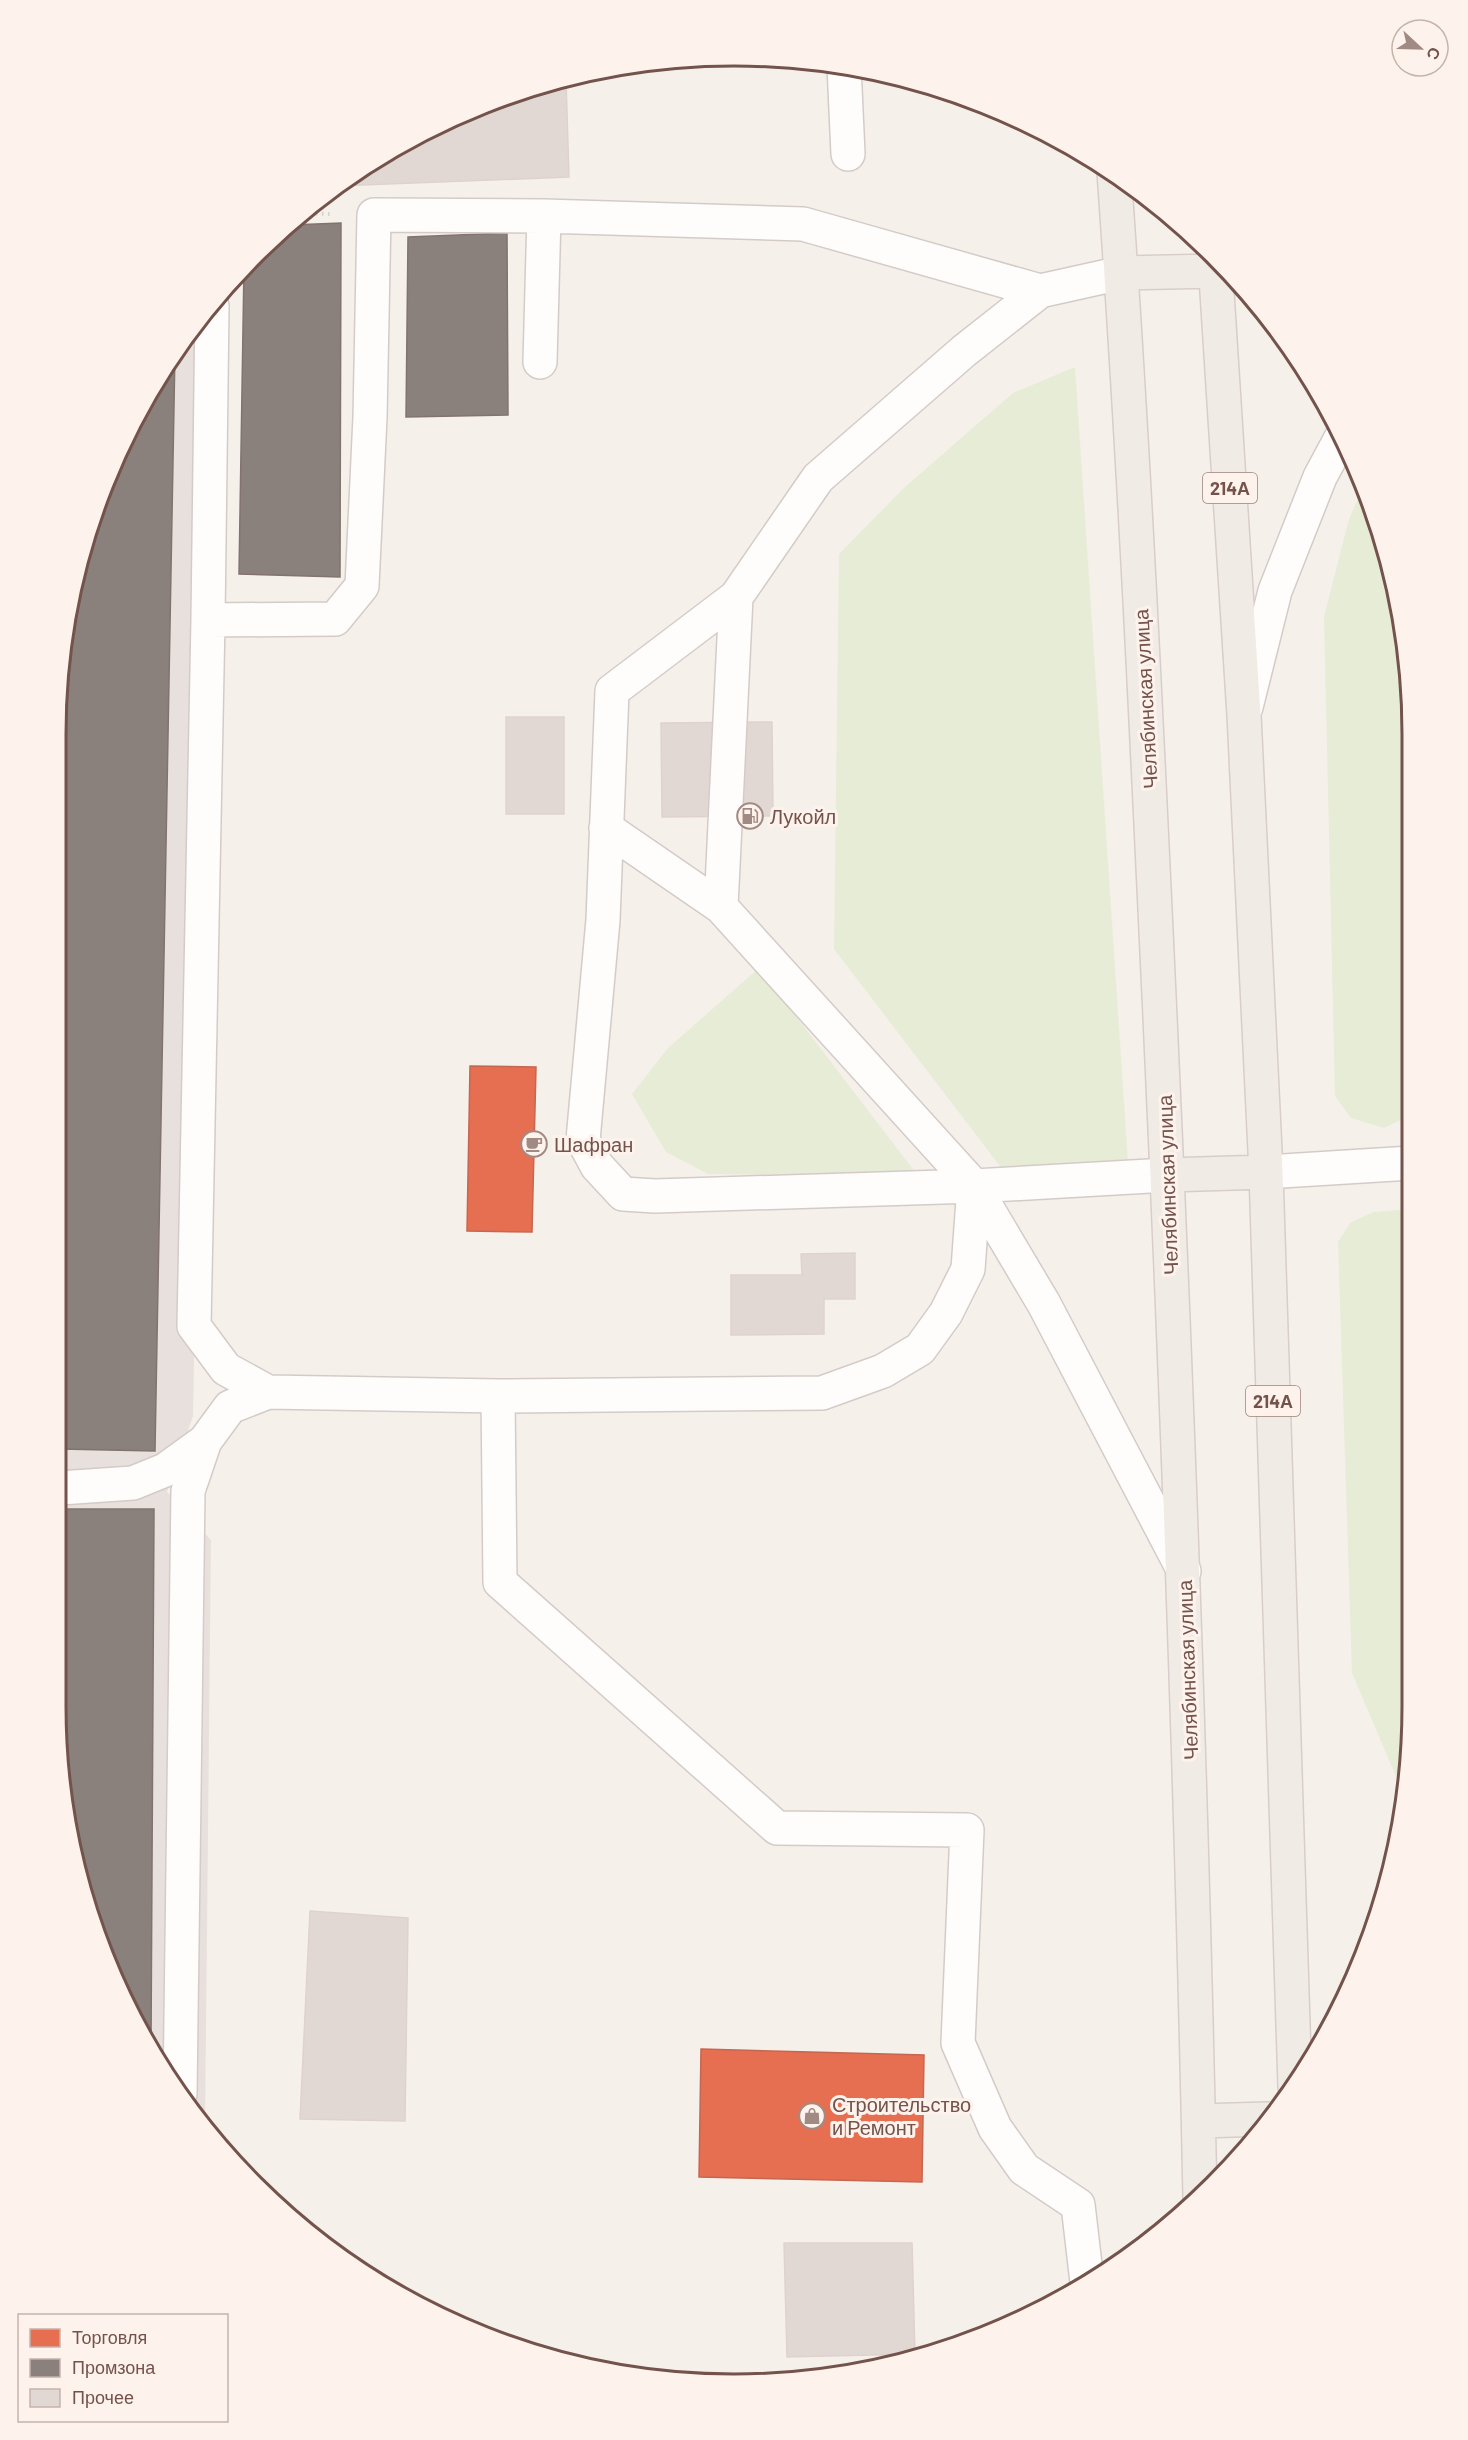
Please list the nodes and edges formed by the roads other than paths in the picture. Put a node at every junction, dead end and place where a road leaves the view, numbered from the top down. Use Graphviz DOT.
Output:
graph roads {
  1 [pos="844,76"];
  2 [pos="848,154"];
  3 [pos="1115,186"];
  4 [pos="544,216"];
  5 [pos="1210,266"];
  6 [pos="1215,272"];
  7 [pos="1121,273"];
  8 [pos="1040,291"];
  9 [pos="212,318"];
  10 [pos="540,362"];
  11 [pos="1336,446"];
  12 [pos="736,597"];
  13 [pos="208,620"];
  14 [pos="1244,715"];
  15 [pos="606,828"];
  16 [pos="721,907"];
  17 [pos="1402,1164"];
  18 [pos="1266,1172"];
  19 [pos="1167,1175"];
  20 [pos="974,1186"];
  21 [pos="268,1392"];
  22 [pos="498,1396"];
  23 [pos="205,1441"];
  24 [pos="66,1488"];
  25 [pos="1184,1571"];
  26 [pos="1294,2069"];
  27 [pos="180,2079"];
  28 [pos="1259,2119"];
  29 [pos="1199,2121"];
  30 [pos="1200,2184"];
  31 [pos="1086,2273"];
  1 -- 2 [label="street"];
  3 -- 7 [label="main road, Челябинская улица"];
  4 -- 8 [label="street"];
  4 -- 10 [label="street"];
  4 -- 13 [label="street"];
  5 -- 7 [label="main road"];
  6 -- 14 [label="main road, 214А"];
  7 -- 8 [label="street"];
  7 -- 19 [label="main road, Челябинская улица"];
  8 -- 12 [label="street"];
  9 -- 13 [label="street"];
  11 -- 14 [label="street"];
  12 -- 15 [label="street"];
  12 -- 16 [label="street"];
  13 -- 21 [label="street"];
  14 -- 18 [label="main road, 214А"];
  15 -- 16 [label="street"];
  15 -- 20 [label="street"];
  16 -- 20 [label="street"];
  17 -- 18 [label="street"];
  18 -- 19 [label="main road"];
  18 -- 26 [label="main road, 214А"];
  19 -- 20 [label="street"];
  19 -- 25 [label="main road, Челябинская улица"];
  20 -- 22 [label="street"];
  20 -- 25 [label="street"];
  21 -- 22 [label="street"];
  21 -- 23 [label="street"];
  22 -- 31 [label="street"];
  23 -- 24 [label="street"];
  23 -- 27 [label="street"];
  25 -- 29 [label="main road, Челябинская улица"];
  28 -- 29 [label="main road"];
  29 -- 30 [label="main road, Челябинская улица"];
}
